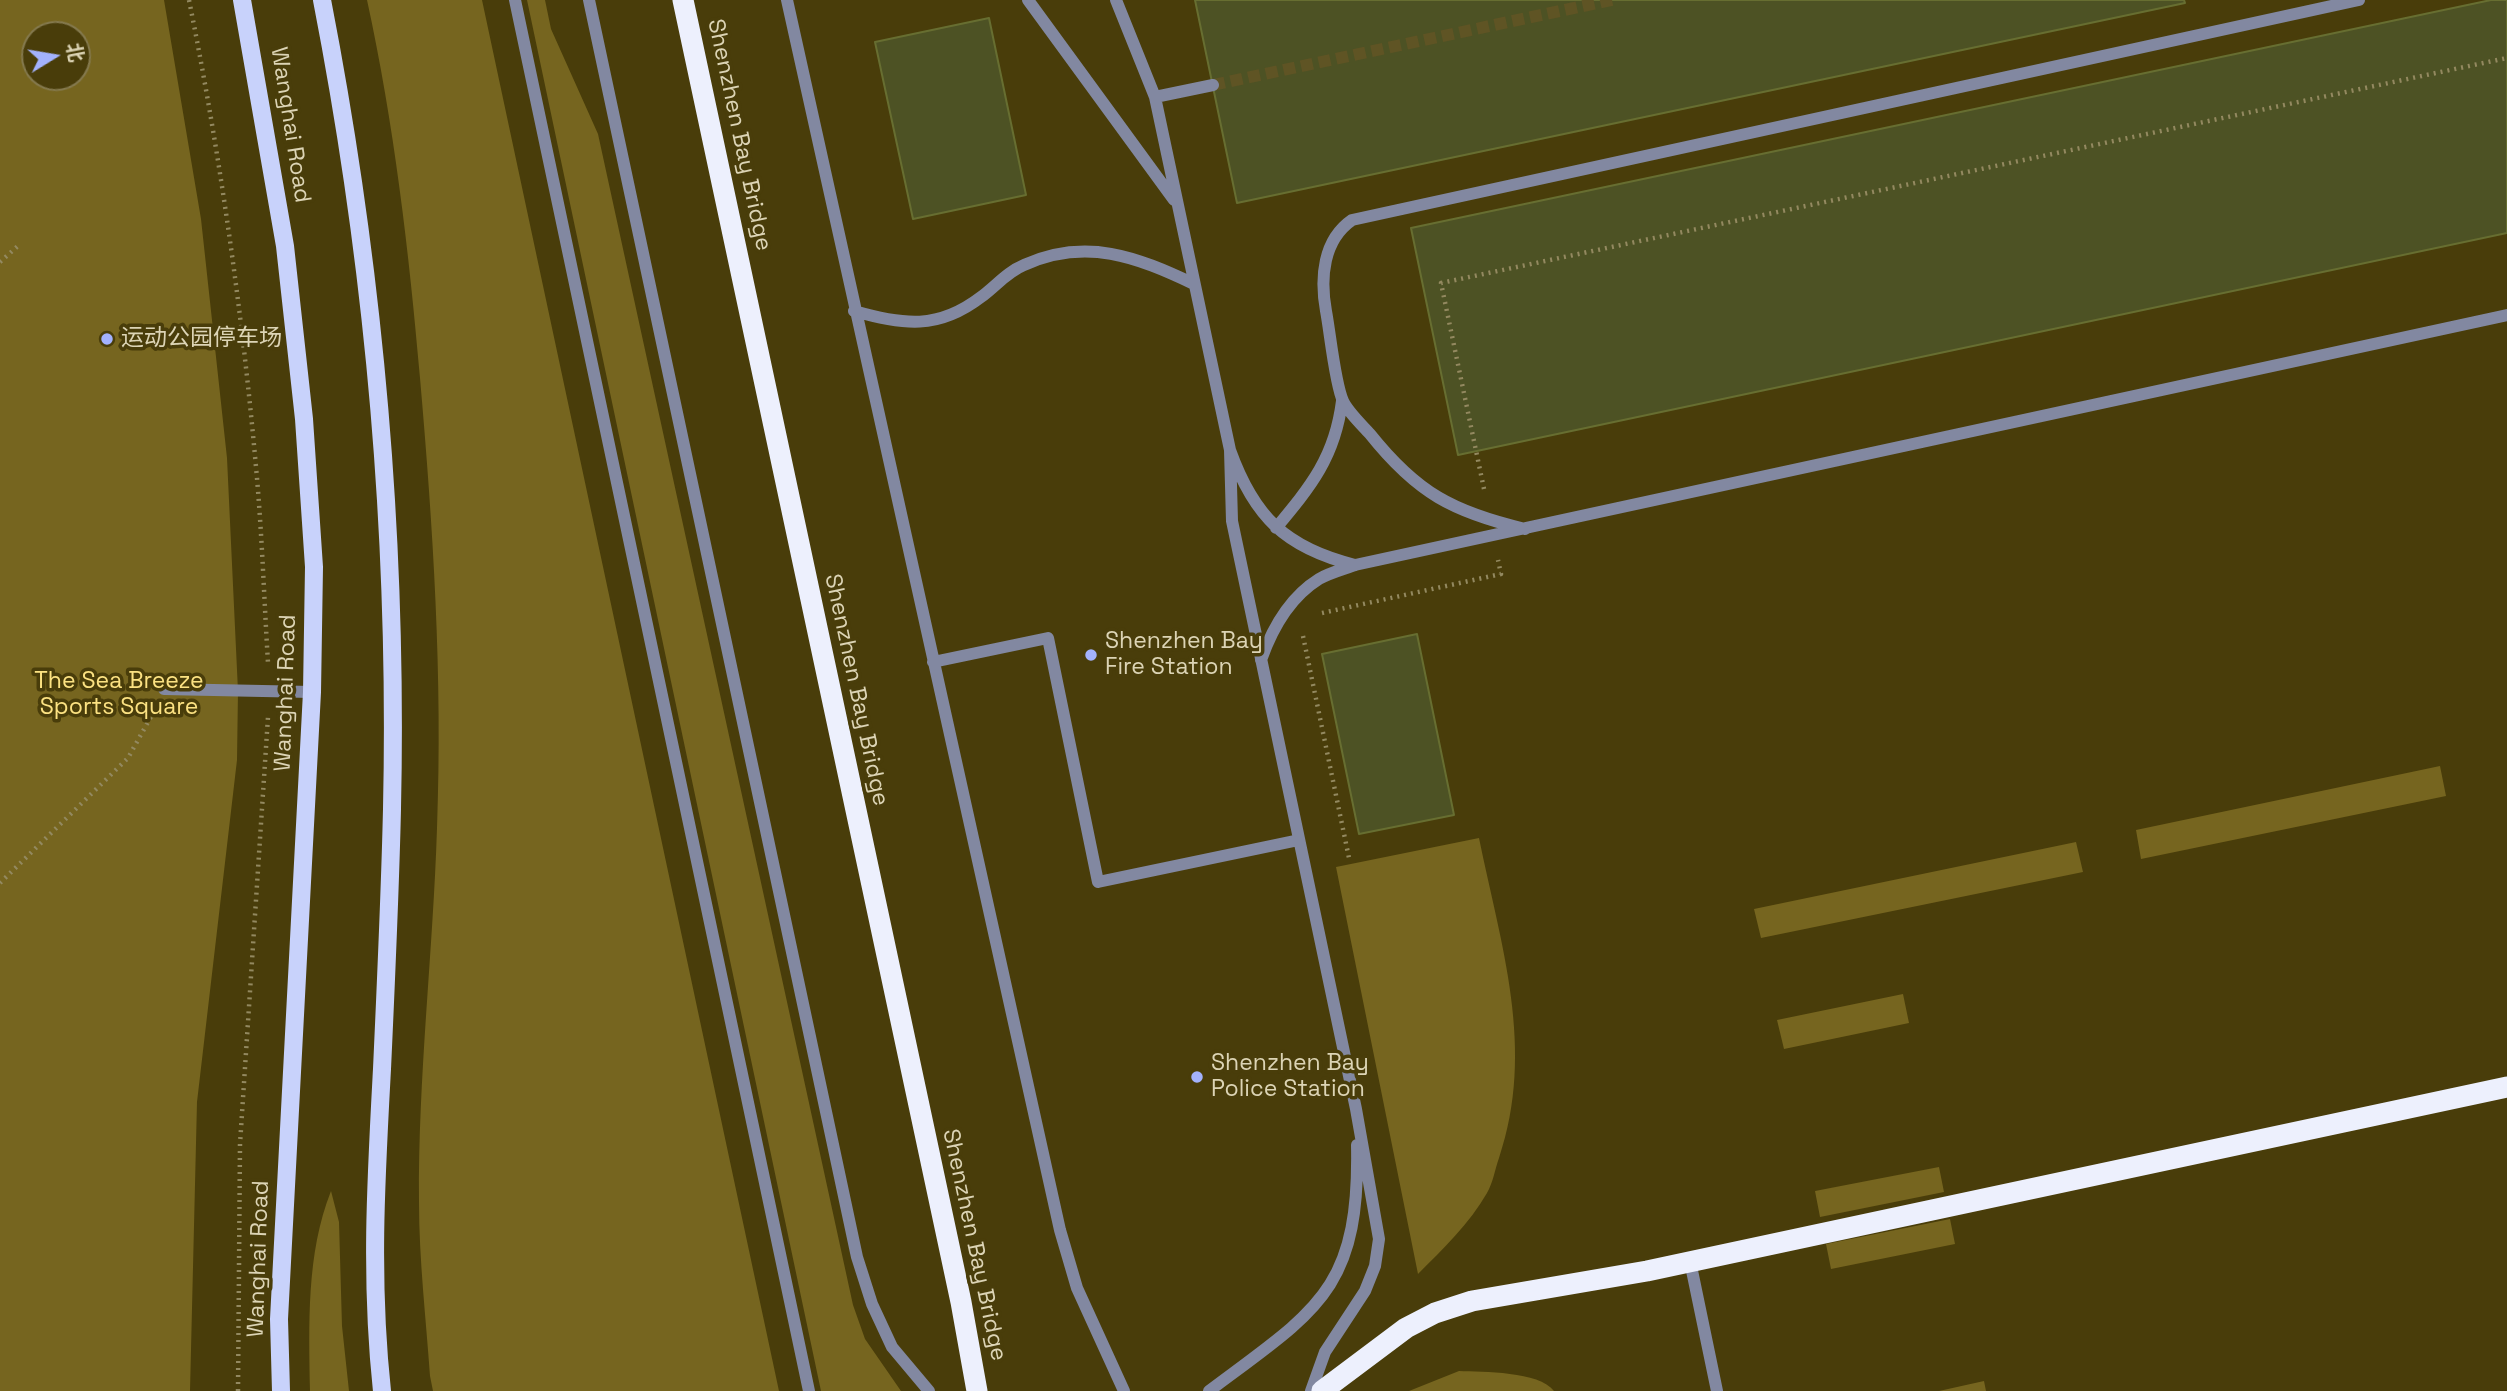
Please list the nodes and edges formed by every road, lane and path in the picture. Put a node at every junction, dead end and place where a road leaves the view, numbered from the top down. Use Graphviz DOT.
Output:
graph roads {
  1 [pos="242,0"];
  2 [pos="322,0"];
  3 [pos="515,0"];
  4 [pos="589,0"];
  5 [pos="683,0"];
  6 [pos="787,0"];
  7 [pos="1028,0"];
  8 [pos="1116,0"];
  9 [pos="2359,0"];
  10 [pos="2507,58"];
  11 [pos="1213,85"];
  12 [pos="1155,97"];
  13 [pos="1177,203"];
  14 [pos="19,245"];
  15 [pos="0,262"];
  16 [pos="1194,285"];
  17 [pos="854,311"];
  18 [pos="2507,315"];
  19 [pos="1342,401"];
  20 [pos="1230,450"];
  21 [pos="1477,450"];
  22 [pos="1276,528"];
  23 [pos="1525,529"];
  24 [pos="1355,565"];
  25 [pos="1501,574"];
  26 [pos="1312,615"];
  27 [pos="1302,632"];
  28 [pos="1261,660"];
  29 [pos="933,662"];
  30 [pos="164,689"];
  31 [pos="312,692"];
  32 [pos="1299,840"];
  33 [pos="1349,858"];
  34 [pos="0,883"];
  35 [pos="2507,1087"];
  36 [pos="1356,1109"];
  37 [pos="1690,1261"];
  38 [pos="281,1391"];
  39 [pos="382,1391"];
  40 [pos="809,1391"];
  41 [pos="929,1391"];
  42 [pos="977,1391"];
  43 [pos="1124,1391"];
  44 [pos="1209,1391"];
  45 [pos="1311,1391"];
  46 [pos="1322,1391"];
  47 [pos="1717,1391"];
  1 -- 31 [label="main road, Wanghai Road"];
  2 -- 39 [label="main road"];
  3 -- 40 [label="lane"];
  4 -- 41 [label="lane"];
  5 -- 42 [label="highway, Shenzhen Bay Bridge"];
  6 -- 17 [label="lane"];
  7 -- 13 [label="lane"];
  8 -- 12 [label="lane"];
  9 -- 19 [label="lane"];
  10 -- 21 [label="path"];
  11 -- 12 [label="lane"];
  12 -- 13 [label="lane"];
  13 -- 16 [label="lane"];
  14 -- 15 [label="path"];
  16 -- 17 [label="lane"];
  16 -- 20 [label="lane"];
  17 -- 29 [label="lane"];
  18 -- 23 [label="lane"];
  19 -- 22 [label="lane"];
  19 -- 23 [label="lane"];
  20 -- 22 [label="lane"];
  20 -- 28 [label="lane"];
  22 -- 24 [label="lane"];
  23 -- 24 [label="lane"];
  24 -- 28 [label="lane"];
  25 -- 26 [label="path"];
  27 -- 33 [label="path"];
  28 -- 32 [label="lane"];
  29 -- 32 [label="lane"];
  29 -- 43 [label="lane"];
  30 -- 31 [label="lane"];
  30 -- 34 [label="path"];
  31 -- 38 [label="main road, Wanghai Road"];
  32 -- 36 [label="lane"];
  35 -- 37 [label="highway"];
  36 -- 44 [label="lane"];
  36 -- 45 [label="lane"];
  37 -- 46 [label="highway"];
  37 -- 47 [label="lane"];
}
